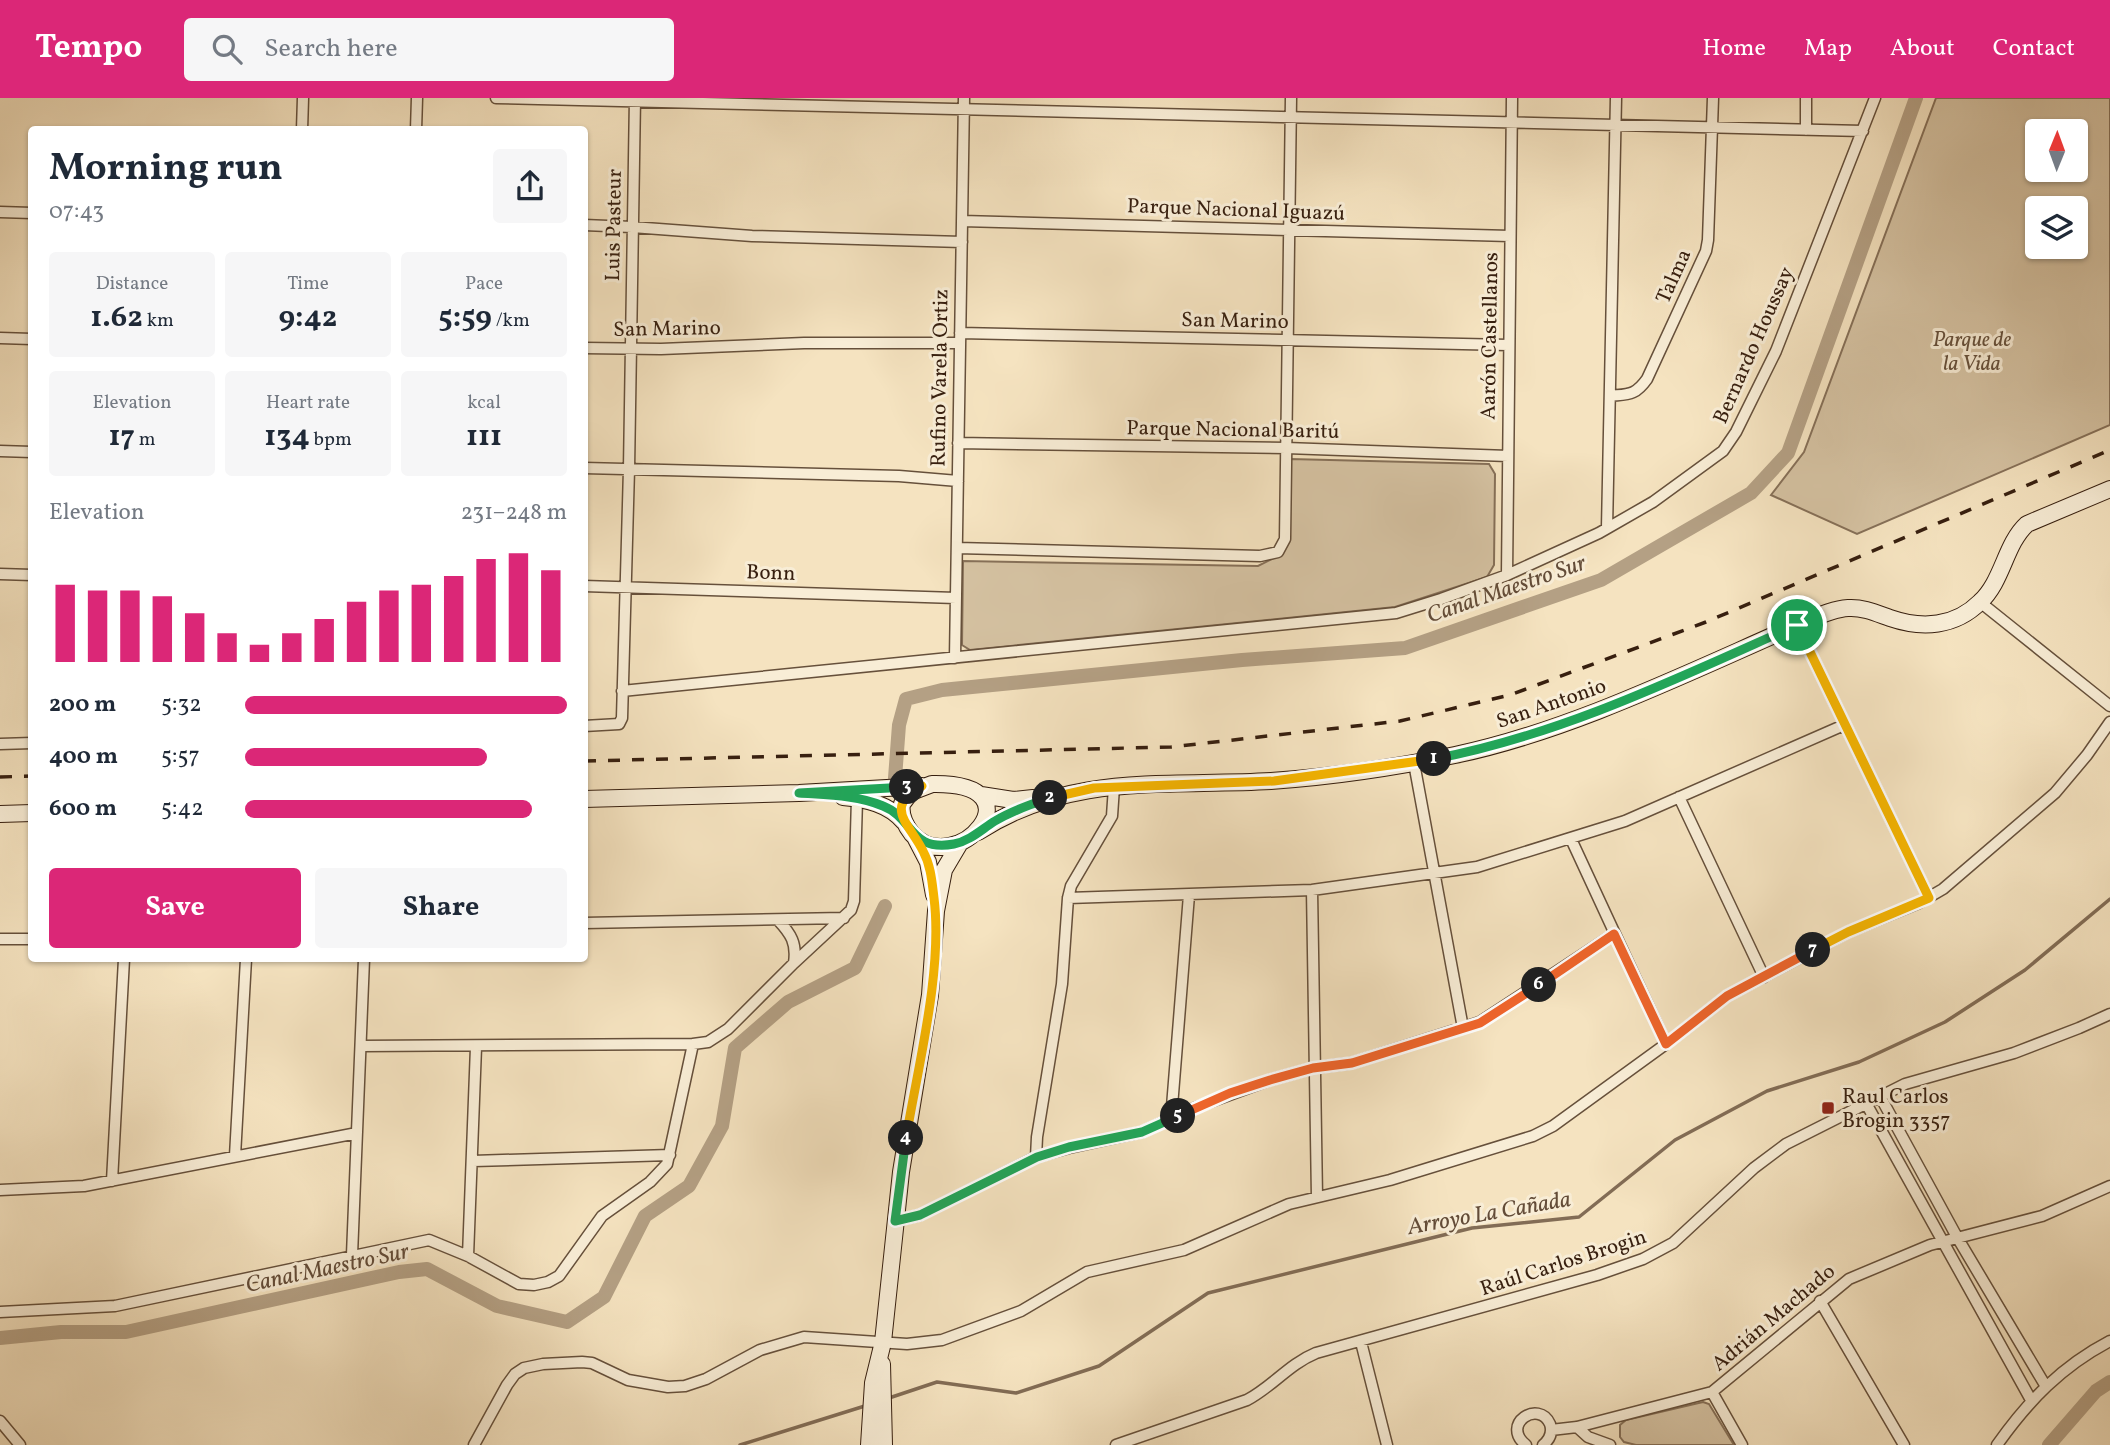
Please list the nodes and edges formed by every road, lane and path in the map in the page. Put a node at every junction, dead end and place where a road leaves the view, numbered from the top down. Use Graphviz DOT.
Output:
graph roads {
  1 [pos="303,98"];
  2 [pos="417,98"];
  3 [pos="496,98"];
  4 [pos="964,98"];
  5 [pos="1291,98"];
  6 [pos="1512,98"];
  7 [pos="1616,98"];
  8 [pos="1713,98"];
  9 [pos="1806,98"];
  10 [pos="1875,98"];
  11 [pos="635,100"];
  12 [pos="964,110"];
  13 [pos="1290,118"];
  14 [pos="1511,123"];
  15 [pos="302,126"];
  16 [pos="416,126"];
  17 [pos="1616,126"];
  18 [pos="1712,128"];
  19 [pos="1805,130"];
  20 [pos="1863,131"];
  21 [pos="0,212"];
  22 [pos="28,213"];
  23 [pos="962,221"];
  24 [pos="588,225"];
  25 [pos="632,227"];
  26 [pos="1289,230"];
  27 [pos="1510,236"];
  28 [pos="962,242"];
  29 [pos="0,338"];
  30 [pos="960,338"];
  31 [pos="28,339"];
  32 [pos="1287,340"];
  33 [pos="1508,345"];
  34 [pos="588,348"];
  35 [pos="630,349"];
  36 [pos="1610,396"];
  37 [pos="958,443"];
  38 [pos="1286,448"];
  39 [pos="0,451"];
  40 [pos="28,452"];
  41 [pos="1508,456"];
  42 [pos="588,468"];
  43 [pos="629,469"];
  44 [pos="958,481"];
  45 [pos="2110,489"];
  46 [pos="2110,500"];
  47 [pos="1608,528"];
  48 [pos="957,548"];
  49 [pos="2011,550"];
  50 [pos="0,574"];
  51 [pos="28,575"];
  52 [pos="1507,575"];
  53 [pos="588,586"];
  54 [pos="624,587"];
  55 [pos="956,597"];
  56 [pos="1980,602"];
  57 [pos="1797,625"];
  58 [pos="955,659"];
  59 [pos="622,691"];
  60 [pos="2110,706"];
  61 [pos="2110,722"];
  62 [pos="1844,725"];
  63 [pos="588,726"];
  64 [pos="28,743"];
  65 [pos="0,744"];
  66 [pos="1415,763"];
  67 [pos="922,786"];
  68 [pos="1114,787"];
  69 [pos="799,793"];
  70 [pos="981,795"];
  71 [pos="1052,797"];
  72 [pos="1679,797"];
  73 [pos="588,799"];
  74 [pos="857,799"];
  75 [pos="28,813"];
  76 [pos="0,814"];
  77 [pos="904,822"];
  78 [pos="978,832"];
  79 [pos="915,837"];
  80 [pos="1571,839"];
  81 [pos="960,843"];
  82 [pos="1434,873"];
  83 [pos="1312,890"];
  84 [pos="1189,895"];
  85 [pos="1068,898"];
  86 [pos="1929,898"];
  87 [pos="936,911"];
  88 [pos="844,918"];
  89 [pos="778,920"];
  90 [pos="588,923"];
  91 [pos="1614,934"];
  92 [pos="0,939"];
  93 [pos="28,939"];
  94 [pos="124,962"];
  95 [pos="246,962"];
  96 [pos="364,962"];
  97 [pos="794,963"];
  98 [pos="1764,977"];
  99 [pos="2110,1014"];
  100 [pos="1462,1028"];
  101 [pos="693,1044"];
  102 [pos="1666,1044"];
  103 [pos="362,1046"];
  104 [pos="476,1047"];
  105 [pos="1313,1068"];
  106 [pos="1881,1098"];
  107 [pos="1867,1105"];
  108 [pos="1171,1119"];
  109 [pos="357,1133"];
  110 [pos="670,1155"];
  111 [pos="235,1156"];
  112 [pos="1037,1157"];
  113 [pos="473,1161"];
  114 [pos="112,1181"];
  115 [pos="2110,1186"];
  116 [pos="0,1190"];
  117 [pos="1317,1196"];
  118 [pos="895,1221"];
  119 [pos="1957,1237"];
  120 [pos="1943,1241"];
  121 [pos="352,1255"];
  122 [pos="468,1256"];
  123 [pos="1820,1301"];
  124 [pos="0,1312"];
  125 [pos="2110,1341"];
  126 [pos="1361,1342"];
  127 [pos="882,1349"];
  128 [pos="2045,1385"];
  129 [pos="1712,1392"];
  130 [pos="2031,1400"];
  131 [pos="0,1421"];
  132 [pos="877,1424"];
  133 [pos="1577,1427"];
  134 [pos="1551,1430"];
  135 [pos="20,1445"];
  136 [pos="474,1445"];
  137 [pos="870,1445"];
  138 [pos="884,1445"];
  139 [pos="1116,1445"];
  140 [pos="1387,1445"];
  141 [pos="1526,1445"];
  142 [pos="1542,1445"];
  143 [pos="1610,1445"];
  144 [pos="1742,1445"];
  145 [pos="1904,1445"];
  146 [pos="1997,1445"];
  1 -- 15 [label="street"];
  2 -- 16 [label="street"];
  3 -- 11 [label="street"];
  4 -- 12 [label="street, Rufino Varela Ortiz"];
  5 -- 13 [label="street"];
  6 -- 14 [label="street, Aarón Castellanos"];
  7 -- 17 [label="street"];
  8 -- 18 [label="street, Talma"];
  9 -- 19 [label="street"];
  10 -- 20 [label="street, Bernardo Houssay"];
  11 -- 12 [label="street"];
  11 -- 25 [label="street, Luis Pasteur"];
  12 -- 13 [label="street"];
  12 -- 23 [label="street, Rufino Varela Ortiz"];
  13 -- 14 [label="street"];
  13 -- 26 [label="street"];
  14 -- 17 [label="street"];
  14 -- 27 [label="street, Aarón Castellanos"];
  17 -- 18 [label="street"];
  17 -- 36 [label="street"];
  18 -- 19 [label="street"];
  18 -- 36 [label="street, Talma"];
  19 -- 20 [label="street"];
  20 -- 47 [label="street, Bernardo Houssay"];
  21 -- 22 [label="street"];
  23 -- 26 [label="street, Parque Nacional Iguazú"];
  23 -- 28 [label="street, Rufino Varela Ortiz"];
  24 -- 25 [label="street"];
  25 -- 28 [label="street"];
  25 -- 35 [label="street, Luis Pasteur"];
  26 -- 27 [label="street, Parque Nacional Iguazú"];
  26 -- 32 [label="street"];
  27 -- 33 [label="street, Aarón Castellanos"];
  28 -- 30 [label="street, Rufino Varela Ortiz"];
  29 -- 31 [label="street"];
  30 -- 32 [label="street, San Marino"];
  30 -- 35 [label="street, San Marino"];
  30 -- 37 [label="street, Rufino Varela Ortiz"];
  32 -- 33 [label="street, San Marino"];
  32 -- 38 [label="street"];
  33 -- 41 [label="street, Aarón Castellanos"];
  34 -- 35 [label="street, San Marino"];
  35 -- 43 [label="street, Luis Pasteur"];
  36 -- 47 [label="street"];
  37 -- 38 [label="street, Parque Nacional Baritú"];
  37 -- 44 [label="street, Rufino Varela Ortiz"];
  38 -- 41 [label="street, Parque Nacional Baritú"];
  38 -- 48 [label="street"];
  39 -- 40 [label="street"];
  41 -- 52 [label="street, Aarón Castellanos"];
  42 -- 43 [label="street"];
  43 -- 44 [label="street"];
  43 -- 54 [label="street, Luis Pasteur"];
  44 -- 48 [label="street, Rufino Varela Ortiz"];
  45 -- 49 [label="main road, San Antonio"];
  46 -- 49 [label="main road, San Antonio"];
  47 -- 52 [label="street, Bernardo Houssay"];
  48 -- 55 [label="street, Rufino Varela Ortiz"];
  49 -- 56 [label="main road, San Antonio"];
  50 -- 51 [label="street"];
  52 -- 58 [label="street, Bernardo Houssay"];
  53 -- 54 [label="street, Bonn"];
  54 -- 55 [label="street, Bonn"];
  54 -- 59 [label="street, Luis Pasteur"];
  55 -- 58 [label="street, Rufino Varela Ortiz"];
  56 -- 57 [label="main road, San Antonio"];
  56 -- 60 [label="street"];
  57 -- 62 [label="street"];
  57 -- 66 [label="main road, San Antonio"];
  58 -- 59 [label="street, Bernardo Houssay"];
  59 -- 63 [label="street, Luis Pasteur"];
  61 -- 86 [label="street"];
  62 -- 72 [label="street"];
  62 -- 86 [label="street"];
  64 -- 65 [label="street"];
  66 -- 68 [label="main road, San Antonio"];
  66 -- 82 [label="street"];
  67 -- 69 [label="main road"];
  67 -- 70 [label="main road"];
  67 -- 77 [label="main road"];
  68 -- 71 [label="main road, San Antonio"];
  68 -- 85 [label="street"];
  69 -- 73 [label="main road"];
  69 -- 74 [label="main road"];
  70 -- 71 [label="main road, San Antonio"];
  70 -- 78 [label="main road"];
  71 -- 78 [label="main road, San Antonio"];
  72 -- 80 [label="street"];
  72 -- 98 [label="street"];
  74 -- 77 [label="main road"];
  74 -- 88 [label="street"];
  75 -- 76 [label="main road"];
  77 -- 79 [label="main road"];
  78 -- 81 [label="main road"];
  79 -- 81 [label="main road"];
  79 -- 87 [label="main road"];
  80 -- 82 [label="street"];
  80 -- 91 [label="street"];
  81 -- 87 [label="main road"];
  82 -- 83 [label="street"];
  82 -- 100 [label="street"];
  83 -- 84 [label="street"];
  83 -- 105 [label="street"];
  84 -- 85 [label="street"];
  84 -- 108 [label="street"];
  85 -- 112 [label="street"];
  86 -- 98 [label="street"];
  87 -- 118 [label="main road"];
  88 -- 89 [label="street"];
  88 -- 97 [label="street"];
  89 -- 90 [label="street"];
  89 -- 97 [label="street"];
  91 -- 100 [label="street"];
  91 -- 102 [label="street"];
  92 -- 93 [label="street"];
  94 -- 114 [label="street"];
  95 -- 111 [label="street"];
  96 -- 103 [label="street"];
  97 -- 101 [label="street"];
  98 -- 102 [label="street"];
  99 -- 106 [label="street, Raúl Carlos Brogin"];
  100 -- 105 [label="street"];
  101 -- 104 [label="street"];
  101 -- 110 [label="street"];
  102 -- 117 [label="street"];
  103 -- 104 [label="street"];
  103 -- 109 [label="street"];
  104 -- 113 [label="street"];
  105 -- 108 [label="street"];
  105 -- 117 [label="street"];
  106 -- 107 [label="street, Raúl Carlos Brogin"];
  106 -- 119 [label="street"];
  107 -- 120 [label="street"];
  107 -- 126 [label="street, Raúl Carlos Brogin"];
  108 -- 112 [label="street"];
  109 -- 111 [label="street"];
  109 -- 121 [label="street"];
  110 -- 113 [label="street"];
  110 -- 122 [label="street"];
  111 -- 114 [label="street"];
  112 -- 118 [label="street"];
  113 -- 122 [label="street"];
  114 -- 116 [label="street"];
  115 -- 119 [label="street, Adrián Machado"];
  117 -- 127 [label="street"];
  118 -- 127 [label="main road"];
  119 -- 120 [label="street, Adrián Machado"];
  119 -- 128 [label="street"];
  120 -- 123 [label="street, Adrián Machado"];
  120 -- 130 [label="street"];
  121 -- 122 [label="street"];
  121 -- 124 [label="street"];
  123 -- 129 [label="street, Adrián Machado"];
  123 -- 145 [label="street"];
  125 -- 128 [label="street"];
  126 -- 139 [label="street, Raúl Carlos Brogin"];
  126 -- 140 [label="street"];
  127 -- 132 [label="main road"];
  127 -- 136 [label="street"];
  128 -- 130 [label="street"];
  129 -- 133 [label="street, Adrián Machado"];
  129 -- 144 [label="street"];
  130 -- 146 [label="street"];
  131 -- 135 [label="street"];
  132 -- 137 [label="main road"];
  132 -- 138 [label="main road"];
  133 -- 134 [label="street, Adrián Machado"];
  133 -- 143 [label="street"];
  134 -- 141 [label="street"];
  134 -- 142 [label="street"];
}
